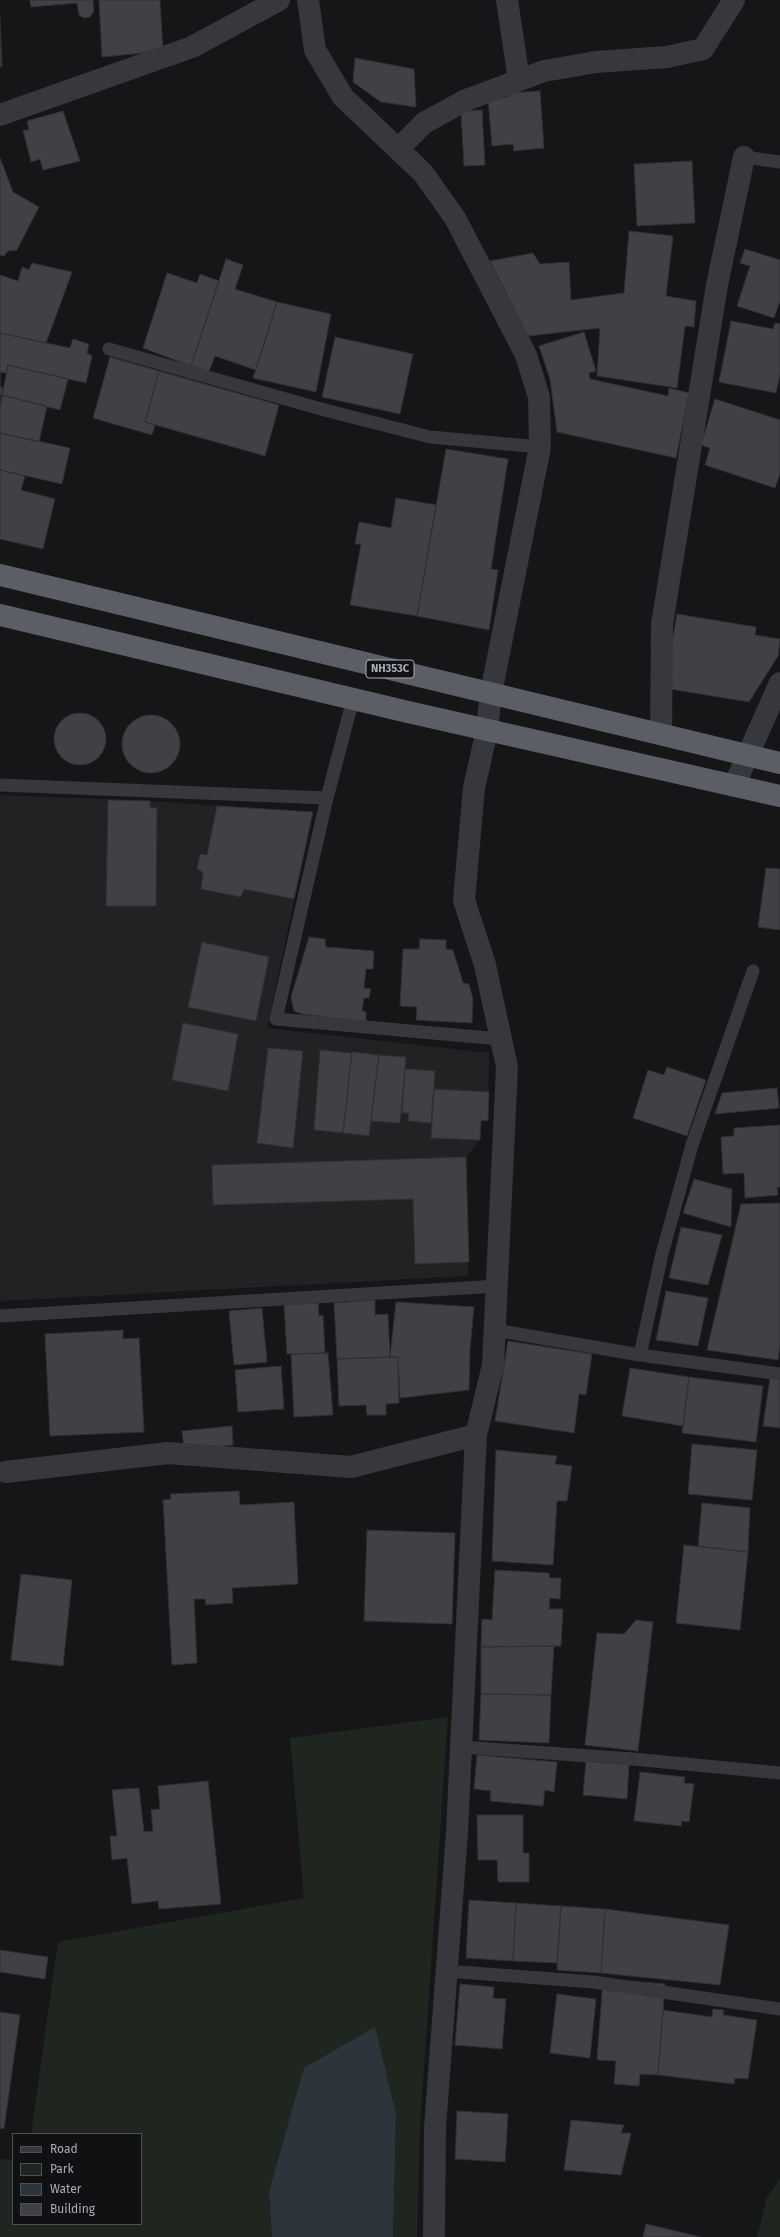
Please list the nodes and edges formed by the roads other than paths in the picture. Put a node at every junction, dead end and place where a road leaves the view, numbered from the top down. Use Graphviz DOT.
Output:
graph roads {
  1 [pos="279,0"];
  2 [pos="308,0"];
  3 [pos="507,0"];
  4 [pos="734,0"];
  5 [pos="519,80"];
  6 [pos="0,114"];
  7 [pos="398,149"];
  8 [pos="744,157"];
  9 [pos="780,162"];
  10 [pos="109,349"];
  11 [pos="540,447"];
  12 [pos="0,575"];
  13 [pos="0,615"];
  14 [pos="780,683"];
  15 [pos="491,693"];
  16 [pos="353,700"];
  17 [pos="487,730"];
  18 [pos="661,734"];
  19 [pos="749,756"];
  20 [pos="780,763"];
  21 [pos="0,785"];
  22 [pos="734,786"];
  23 [pos="780,796"];
  24 [pos="327,798"];
  25 [pos="753,972"];
  26 [pos="500,1039"];
  27 [pos="498,1286"];
  28 [pos="0,1316"];
  29 [pos="495,1330"];
  30 [pos="640,1355"];
  31 [pos="780,1374"];
  32 [pos="476,1434"];
  33 [pos="6,1472"];
  34 [pos="461,1747"];
  35 [pos="780,1773"];
  36 [pos="446,1971"];
  37 [pos="780,2009"];
  38 [pos="434,2237"];
  1 -- 6 [label="street"];
  2 -- 7 [label="street"];
  3 -- 5 [label="street"];
  4 -- 5 [label="street"];
  5 -- 7 [label="street"];
  7 -- 11 [label="street"];
  8 -- 9 [label="lane"];
  8 -- 18 [label="street"];
  10 -- 11 [label="lane"];
  11 -- 15 [label="street"];
  12 -- 15 [label="highway, NH353C"];
  13 -- 16 [label="highway"];
  14 -- 19 [label="street"];
  15 -- 17 [label="street"];
  15 -- 18 [label="highway, NH353C"];
  16 -- 17 [label="highway"];
  16 -- 24 [label="lane"];
  17 -- 22 [label="highway"];
  17 -- 26 [label="street"];
  18 -- 19 [label="highway, NH353C"];
  19 -- 20 [label="highway, NH353C"];
  19 -- 22 [label="street"];
  21 -- 24 [label="lane"];
  22 -- 23 [label="highway"];
  24 -- 26 [label="lane"];
  25 -- 30 [label="lane"];
  26 -- 27 [label="street"];
  27 -- 28 [label="lane"];
  27 -- 29 [label="street"];
  29 -- 30 [label="lane"];
  29 -- 32 [label="street"];
  30 -- 31 [label="lane"];
  32 -- 33 [label="street"];
  32 -- 34 [label="street"];
  34 -- 35 [label="lane"];
  34 -- 36 [label="street"];
  36 -- 37 [label="lane"];
  36 -- 38 [label="street"];
}
